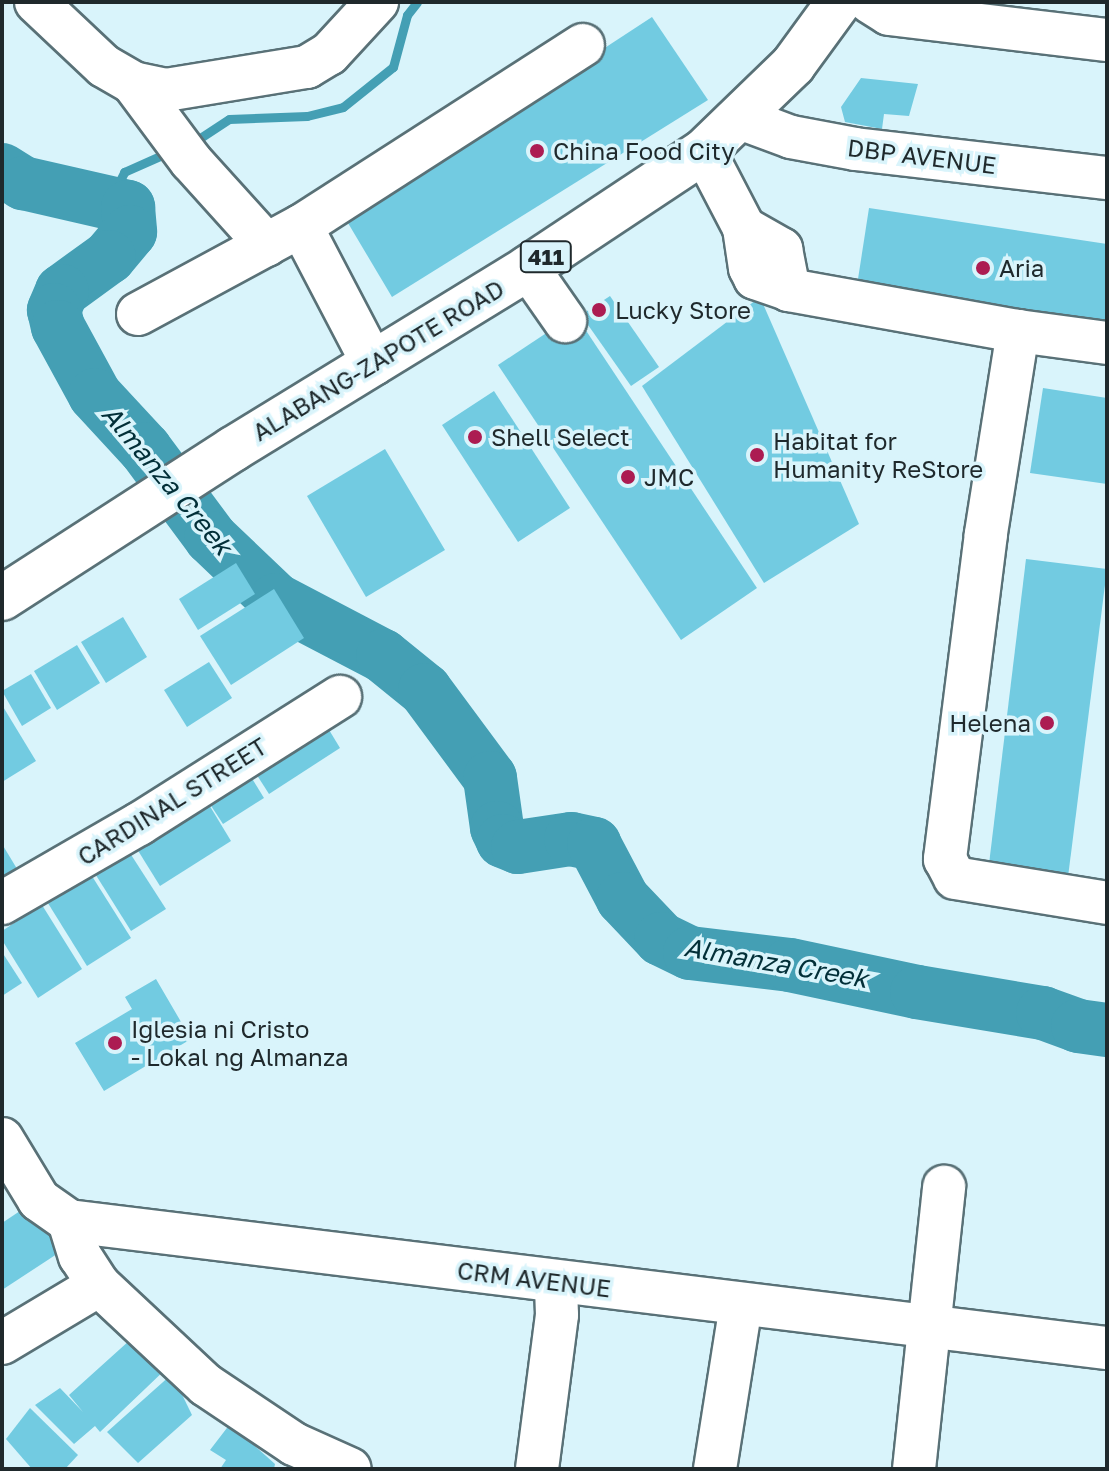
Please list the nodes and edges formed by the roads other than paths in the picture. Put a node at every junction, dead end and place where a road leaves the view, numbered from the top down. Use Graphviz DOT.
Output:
graph roads {
  1 [pos="36,2"];
  2 [pos="377,2"];
  3 [pos="839,2"];
  4 [pos="870,2"];
  5 [pos="1107,40"];
  6 [pos="583,45"];
  7 [pos="133,83"];
  8 [pos="740,118"];
  9 [pos="704,151"];
  10 [pos="1107,178"];
  11 [pos="284,236"];
  12 [pos="528,268"];
  13 [pos="138,314"];
  14 [pos="565,321"];
  15 [pos="1018,331"];
  16 [pos="1107,343"];
  17 [pos="373,364"];
  18 [pos="2,598"];
  19 [pos="340,697"];
  20 [pos="2,903"];
  21 [pos="1107,903"];
  22 [pos="2,1139"];
  23 [pos="944,1187"];
  24 [pos="69,1221"];
  25 [pos="556,1282"];
  26 [pos="99,1285"];
  27 [pos="741,1304"];
  28 [pos="932,1325"];
  29 [pos="2,1343"];
  30 [pos="1107,1348"];
  31 [pos="350,1469"];
  32 [pos="537,1469"];
  33 [pos="715,1469"];
  34 [pos="914,1469"];
  1 -- 7 [label="street"];
  2 -- 7 [label="street"];
  3 -- 8 [label="highway, ALABANG-ZAPOTE ROAD / 411"];
  4 -- 5 [label="street"];
  6 -- 11 [label="street"];
  7 -- 11 [label="street"];
  8 -- 9 [label="highway, ALABANG-ZAPOTE ROAD / 411"];
  8 -- 10 [label="street, DBP AVENUE"];
  9 -- 12 [label="highway, ALABANG-ZAPOTE ROAD / 411"];
  9 -- 15 [label="street"];
  11 -- 13 [label="street"];
  11 -- 17 [label="street"];
  12 -- 14 [label="street"];
  12 -- 17 [label="highway, ALABANG-ZAPOTE ROAD / 411"];
  15 -- 16 [label="street"];
  15 -- 21 [label="street"];
  17 -- 18 [label="highway, ALABANG-ZAPOTE ROAD / 411"];
  19 -- 20 [label="street, CARDINAL STREET"];
  22 -- 24 [label="street, CRM AVENUE"];
  23 -- 28 [label="street"];
  24 -- 25 [label="street, CRM AVENUE"];
  24 -- 26 [label="street"];
  25 -- 27 [label="street, CRM AVENUE"];
  25 -- 32 [label="street"];
  26 -- 29 [label="street"];
  26 -- 31 [label="street"];
  27 -- 28 [label="street, CRM AVENUE"];
  27 -- 33 [label="street"];
  28 -- 30 [label="street, CRM AVENUE"];
  28 -- 34 [label="street"];
}
